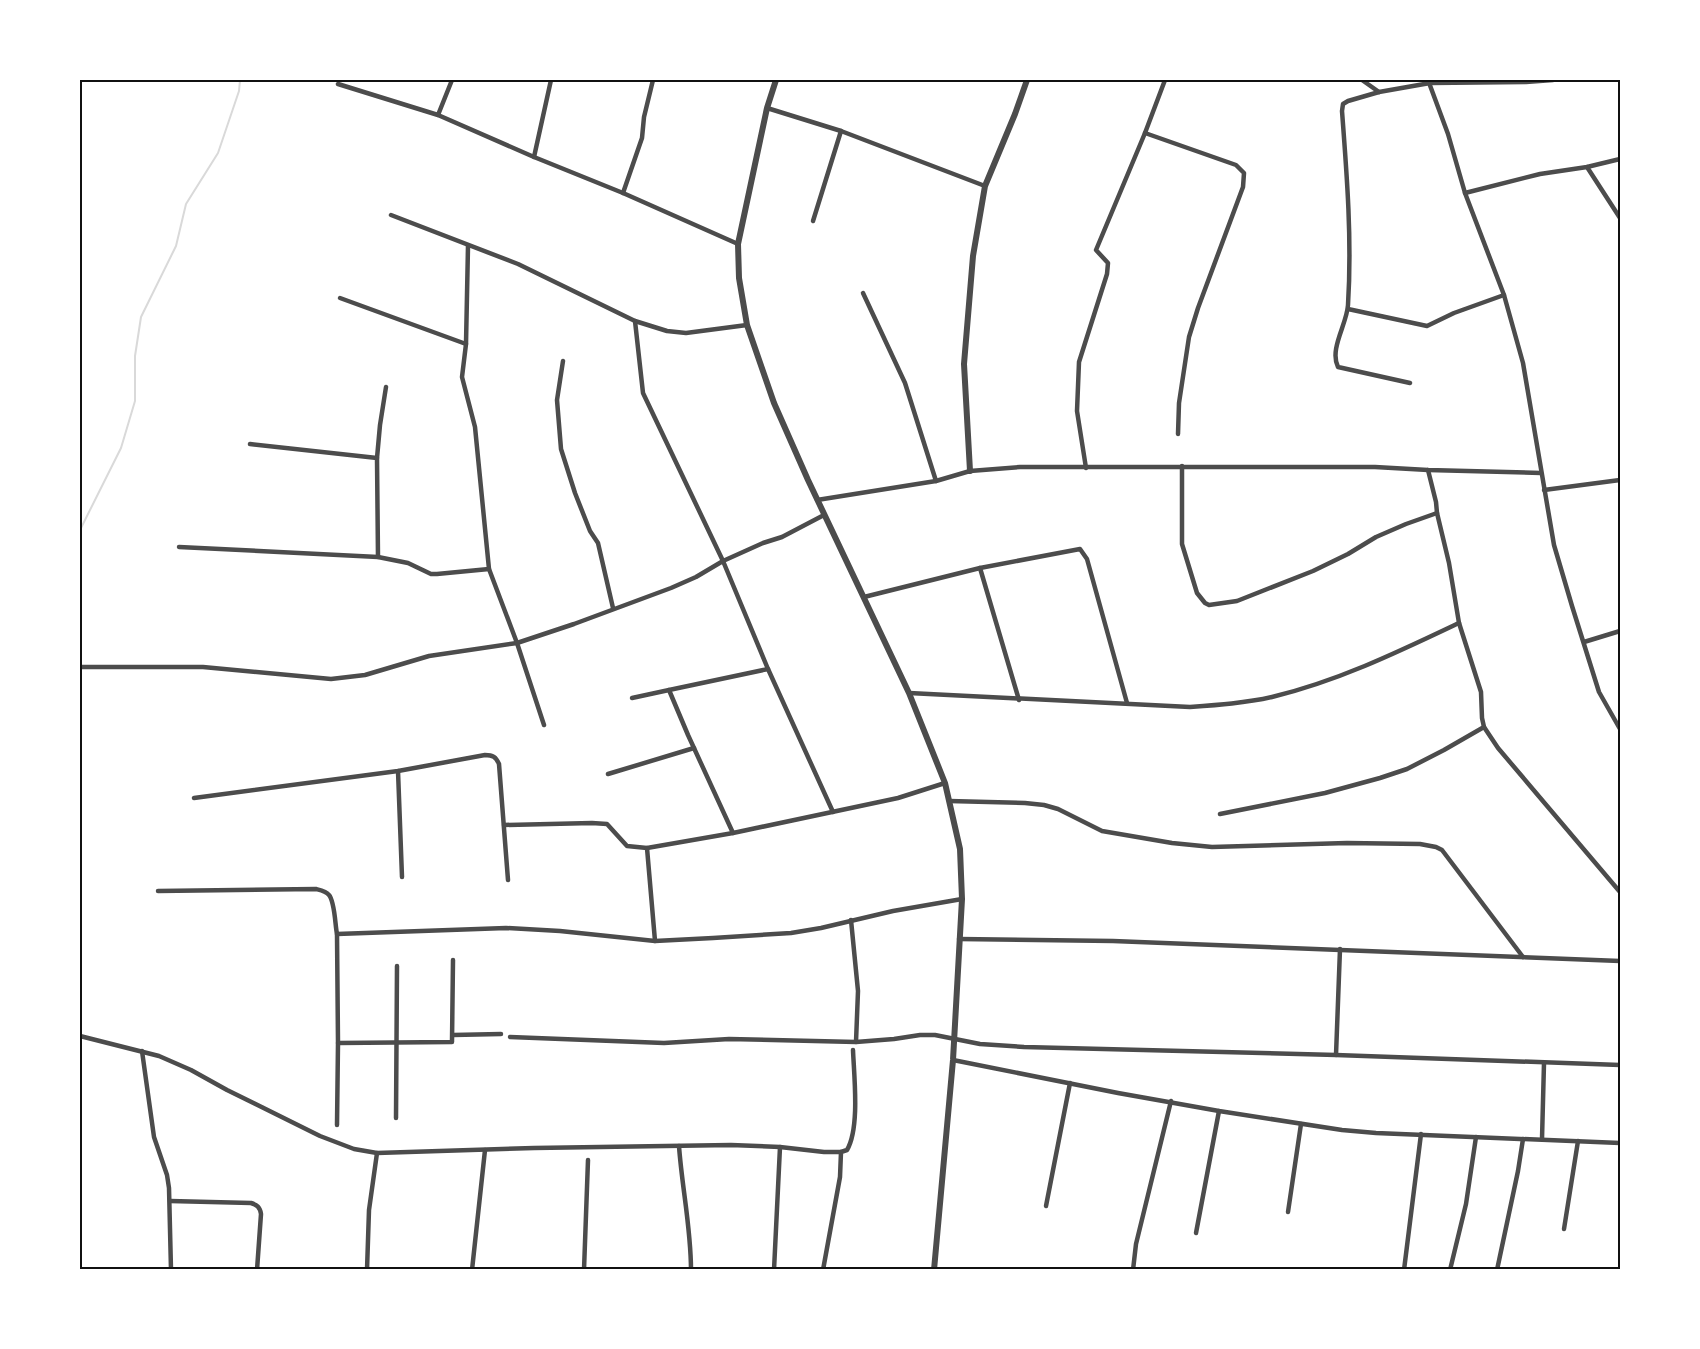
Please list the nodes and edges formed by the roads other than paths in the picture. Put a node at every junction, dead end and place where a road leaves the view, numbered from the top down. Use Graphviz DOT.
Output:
graph roads {
  1 [pos="452,80"];
  2 [pos="551,80"];
  3 [pos="653,80"];
  4 [pos="776,80"];
  5 [pos="1027,80"];
  6 [pos="1165,80"];
  7 [pos="1362,80"];
  8 [pos="1553,80"];
  9 [pos="1429,81"];
  10 [pos="338,84"];
  11 [pos="1379,92"];
  12 [pos="767,108"];
  13 [pos="438,115"];
  14 [pos="841,131"];
  15 [pos="1145,133"];
  16 [pos="534,157"];
  17 [pos="1620,159"];
  18 [pos="1587,167"];
  19 [pos="985,186"];
  20 [pos="1465,193"];
  21 [pos="623,194"];
  22 [pos="391,215"];
  23 [pos="1620,218"];
  24 [pos="813,221"];
  25 [pos="738,244"];
  26 [pos="468,246"];
  27 [pos="863,293"];
  28 [pos="1504,295"];
  29 [pos="340,298"];
  30 [pos="1348,309"];
  31 [pos="635,321"];
  32 [pos="747,325"];
  33 [pos="466,344"];
  34 [pos="563,361"];
  35 [pos="1410,383"];
  36 [pos="386,387"];
  37 [pos="1178,434"];
  38 [pos="249,444"];
  39 [pos="377,458"];
  40 [pos="1182,466"];
  41 [pos="1086,468"];
  42 [pos="1428,470"];
  43 [pos="970,471"];
  44 [pos="1541,473"];
  45 [pos="936,480"];
  46 [pos="1620,480"];
  47 [pos="1544,490"];
  48 [pos="817,500"];
  49 [pos="1437,513"];
  50 [pos="824,515"];
  51 [pos="178,547"];
  52 [pos="378,557"];
  53 [pos="723,561"];
  54 [pos="980,567"];
  55 [pos="489,569"];
  56 [pos="864,597"];
  57 [pos="613,609"];
  58 [pos="1459,622"];
  59 [pos="1620,631"];
  60 [pos="1584,642"];
  61 [pos="517,643"];
  62 [pos="80,667"];
  63 [pos="768,669"];
  64 [pos="669,690"];
  65 [pos="909,693"];
  66 [pos="632,698"];
  67 [pos="1018,700"];
  68 [pos="1127,703"];
  69 [pos="544,725"];
  70 [pos="1485,727"];
  71 [pos="1620,729"];
  72 [pos="693,748"];
  73 [pos="398,771"];
  74 [pos="608,774"];
  75 [pos="945,783"];
  76 [pos="194,798"];
  77 [pos="949,801"];
  78 [pos="833,812"];
  79 [pos="1220,814"];
  80 [pos="504,825"];
  81 [pos="733,833"];
  82 [pos="647,848"];
  83 [pos="402,877"];
  84 [pos="508,880"];
  85 [pos="158,891"];
  86 [pos="1620,892"];
  87 [pos="962,899"];
  88 [pos="851,921"];
  89 [pos="337,934"];
  90 [pos="959,939"];
  91 [pos="655,941"];
  92 [pos="1340,950"];
  93 [pos="1523,957"];
  94 [pos="453,960"];
  95 [pos="1620,961"];
  96 [pos="397,966"];
  97 [pos="501,1034"];
  98 [pos="80,1035"];
  99 [pos="453,1035"];
  100 [pos="510,1037"];
  101 [pos="954,1040"];
  102 [pos="338,1042"];
  103 [pos="856,1042"];
  104 [pos="397,1044"];
  105 [pos="853,1050"];
  106 [pos="142,1051"];
  107 [pos="1336,1055"];
  108 [pos="953,1060"];
  109 [pos="1544,1063"];
  110 [pos="1620,1065"];
  111 [pos="1070,1083"];
  112 [pos="1171,1101"];
  113 [pos="1219,1111"];
  114 [pos="396,1118"];
  115 [pos="1301,1124"];
  116 [pos="337,1125"];
  117 [pos="1421,1134"];
  118 [pos="1476,1137"];
  119 [pos="1523,1139"];
  120 [pos="1542,1139"];
  121 [pos="1578,1141"];
  122 [pos="1620,1143"];
  123 [pos="679,1146"];
  124 [pos="780,1147"];
  125 [pos="485,1150"];
  126 [pos="841,1152"];
  127 [pos="377,1153"];
  128 [pos="588,1160"];
  129 [pos="170,1201"];
  130 [pos="1046,1206"];
  131 [pos="1288,1212"];
  132 [pos="1564,1229"];
  133 [pos="1196,1233"];
  134 [pos="171,1269"];
  135 [pos="257,1269"];
  136 [pos="367,1269"];
  137 [pos="472,1269"];
  138 [pos="584,1269"];
  139 [pos="691,1269"];
  140 [pos="774,1269"];
  141 [pos="823,1269"];
  142 [pos="934,1269"];
  143 [pos="1133,1269"];
  144 [pos="1404,1269"];
  145 [pos="1449,1269"];
  146 [pos="1497,1269"];
  1 -- 13 [label="street"];
  2 -- 16 [label="street"];
  3 -- 21 [label="street"];
  4 -- 12 [label="street"];
  5 -- 19 [label="street"];
  6 -- 15 [label="street"];
  7 -- 11 [label="street"];
  8 -- 9 [label="street"];
  9 -- 11 [label="street"];
  9 -- 20 [label="street"];
  10 -- 13 [label="street"];
  11 -- 30 [label="street"];
  12 -- 14 [label="street"];
  12 -- 25 [label="street"];
  13 -- 16 [label="street"];
  14 -- 19 [label="street"];
  14 -- 24 [label="street"];
  15 -- 37 [label="street"];
  15 -- 41 [label="street"];
  16 -- 21 [label="street"];
  17 -- 18 [label="street"];
  18 -- 20 [label="street"];
  18 -- 23 [label="street"];
  19 -- 43 [label="street"];
  20 -- 28 [label="street"];
  21 -- 25 [label="street"];
  22 -- 26 [label="street"];
  25 -- 32 [label="street"];
  26 -- 31 [label="street"];
  26 -- 33 [label="street"];
  27 -- 45 [label="street"];
  28 -- 30 [label="street"];
  28 -- 44 [label="street"];
  29 -- 33 [label="street"];
  30 -- 35 [label="street"];
  31 -- 32 [label="street"];
  31 -- 53 [label="street"];
  32 -- 48 [label="street"];
  33 -- 55 [label="street"];
  34 -- 57 [label="street"];
  36 -- 39 [label="street"];
  38 -- 39 [label="street"];
  39 -- 52 [label="street"];
  40 -- 41 [label="street"];
  40 -- 42 [label="street"];
  40 -- 49 [label="street"];
  41 -- 43 [label="street"];
  42 -- 44 [label="street"];
  42 -- 49 [label="street"];
  43 -- 45 [label="street"];
  44 -- 47 [label="street"];
  45 -- 48 [label="street"];
  46 -- 47 [label="street"];
  47 -- 60 [label="street"];
  48 -- 50 [label="street"];
  49 -- 58 [label="street"];
  50 -- 53 [label="street"];
  50 -- 56 [label="street"];
  51 -- 52 [label="street"];
  52 -- 55 [label="street"];
  53 -- 57 [label="street"];
  53 -- 63 [label="street"];
  54 -- 56 [label="street"];
  54 -- 67 [label="street"];
  54 -- 68 [label="street"];
  55 -- 61 [label="street"];
  56 -- 65 [label="street"];
  57 -- 61 [label="street"];
  58 -- 68 [label="street"];
  58 -- 70 [label="street"];
  59 -- 60 [label="street"];
  60 -- 71 [label="street"];
  61 -- 62 [label="street"];
  61 -- 69 [label="street"];
  63 -- 64 [label="street"];
  63 -- 78 [label="street"];
  64 -- 66 [label="street"];
  64 -- 72 [label="street"];
  65 -- 67 [label="street"];
  65 -- 75 [label="street"];
  67 -- 68 [label="street"];
  70 -- 79 [label="street"];
  70 -- 86 [label="street"];
  72 -- 74 [label="street"];
  72 -- 81 [label="street"];
  73 -- 76 [label="street"];
  73 -- 80 [label="street"];
  73 -- 83 [label="street"];
  75 -- 77 [label="street"];
  75 -- 78 [label="street"];
  77 -- 87 [label="street"];
  77 -- 93 [label="street"];
  78 -- 81 [label="street"];
  80 -- 82 [label="street"];
  80 -- 84 [label="street"];
  81 -- 82 [label="street"];
  82 -- 91 [label="street"];
  85 -- 89 [label="street"];
  87 -- 88 [label="street"];
  87 -- 90 [label="street"];
  88 -- 91 [label="street"];
  88 -- 103 [label="street"];
  89 -- 91 [label="street"];
  89 -- 102 [label="street"];
  90 -- 92 [label="street"];
  90 -- 101 [label="street"];
  92 -- 93 [label="street"];
  92 -- 107 [label="street"];
  93 -- 95 [label="street"];
  94 -- 99 [label="street"];
  96 -- 104 [label="street"];
  97 -- 99 [label="street"];
  98 -- 106 [label="street"];
  99 -- 104 [label="street"];
  100 -- 103 [label="street"];
  101 -- 103 [label="street"];
  101 -- 107 [label="street"];
  101 -- 108 [label="street"];
  102 -- 104 [label="street"];
  102 -- 116 [label="street"];
  104 -- 114 [label="street"];
  105 -- 126 [label="street"];
  106 -- 127 [label="street"];
  106 -- 129 [label="street"];
  107 -- 109 [label="street"];
  108 -- 111 [label="street"];
  108 -- 142 [label="street"];
  109 -- 110 [label="street"];
  109 -- 120 [label="street"];
  111 -- 112 [label="street"];
  111 -- 130 [label="street"];
  112 -- 113 [label="street"];
  112 -- 143 [label="street"];
  113 -- 115 [label="street"];
  113 -- 133 [label="street"];
  115 -- 117 [label="street"];
  115 -- 131 [label="street"];
  117 -- 118 [label="street"];
  117 -- 144 [label="street"];
  118 -- 119 [label="street"];
  118 -- 145 [label="street"];
  119 -- 120 [label="street"];
  119 -- 146 [label="street"];
  120 -- 121 [label="street"];
  121 -- 122 [label="street"];
  121 -- 132 [label="street"];
  123 -- 124 [label="street"];
  123 -- 125 [label="street"];
  123 -- 139 [label="street"];
  124 -- 126 [label="street"];
  124 -- 140 [label="street"];
  125 -- 127 [label="street"];
  125 -- 137 [label="street"];
  126 -- 141 [label="street"];
  127 -- 136 [label="street"];
  128 -- 138 [label="street"];
  129 -- 134 [label="street"];
  129 -- 135 [label="street"];
}
